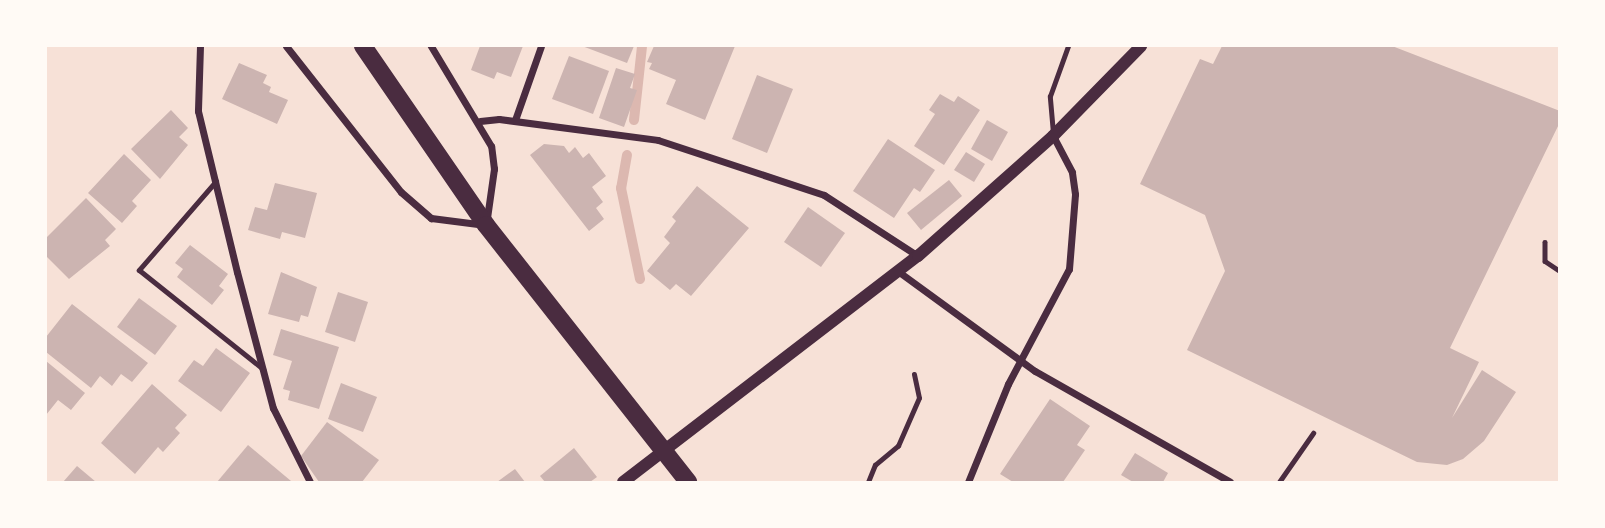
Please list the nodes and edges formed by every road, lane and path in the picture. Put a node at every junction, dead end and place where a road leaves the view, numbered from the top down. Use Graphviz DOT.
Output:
graph roads {
  1 [pos="200,46"];
  2 [pos="286,46"];
  3 [pos="363,46"];
  4 [pos="431,46"];
  5 [pos="541,46"];
  6 [pos="1068,46"];
  7 [pos="1142,46"];
  8 [pos="515,120"];
  9 [pos="480,121"];
  10 [pos="1054,136"];
  11 [pos="216,181"];
  12 [pos="486,225"];
  13 [pos="1545,242"];
  14 [pos="918,256"];
  15 [pos="1559,271"];
  16 [pos="899,272"];
  17 [pos="1020,360"];
  18 [pos="263,369"];
  19 [pos="914,374"];
  20 [pos="1313,433"];
  21 [pos="663,452"];
  22 [pos="310,482"];
  23 [pos="623,482"];
  24 [pos="688,482"];
  25 [pos="868,482"];
  26 [pos="968,482"];
  27 [pos="1230,482"];
  28 [pos="1279,482"];
  1 -- 11 [label="street"];
  2 -- 12 [label="street"];
  3 -- 12 [label="main road"];
  4 -- 9 [label="street"];
  5 -- 8 [label="street"];
  6 -- 10 [label="lane"];
  7 -- 10 [label="street"];
  8 -- 9 [label="street"];
  8 -- 14 [label="street"];
  9 -- 12 [label="street"];
  10 -- 14 [label="street"];
  10 -- 17 [label="street"];
  11 -- 18 [label="street"];
  11 -- 18 [label="lane"];
  12 -- 21 [label="main road"];
  13 -- 15 [label="path"];
  14 -- 16 [label="street"];
  16 -- 17 [label="street"];
  16 -- 21 [label="street"];
  17 -- 26 [label="street"];
  17 -- 27 [label="street"];
  18 -- 22 [label="street"];
  19 -- 25 [label="path"];
  20 -- 28 [label="lane"];
  21 -- 23 [label="street"];
  21 -- 24 [label="main road"];
}
